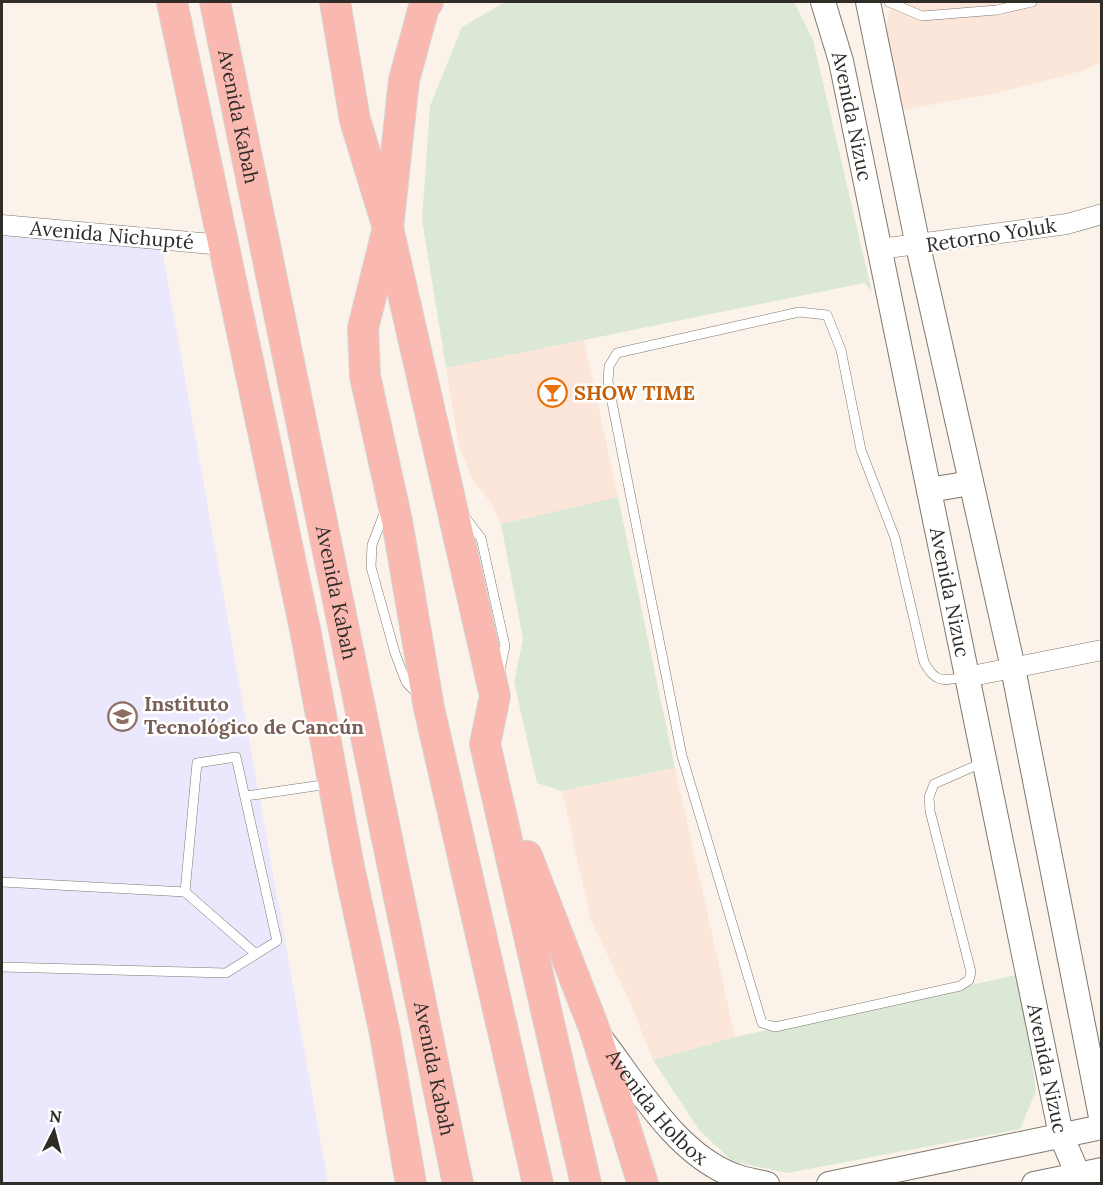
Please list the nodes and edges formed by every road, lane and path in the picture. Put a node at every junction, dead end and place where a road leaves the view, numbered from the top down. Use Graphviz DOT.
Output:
graph roads {
  1 [pos="172,2"];
  2 [pos="214,2"];
  3 [pos="335,2"];
  4 [pos="428,2"];
  5 [pos="823,2"];
  6 [pos="868,2"];
  7 [pos="889,2"];
  8 [pos="1032,2"];
  9 [pos="253,196"];
  10 [pos="1101,214"];
  11 [pos="2,225"];
  12 [pos="388,228"];
  13 [pos="223,245"];
  14 [pos="918,246"];
  15 [pos="880,249"];
  16 [pos="234,299"];
  17 [pos="971,483"];
  18 [pos="929,490"];
  19 [pos="1101,650"];
  20 [pos="1013,668"];
  21 [pos="967,677"];
  22 [pos="485,744"];
  23 [pos="985,762"];
  24 [pos="334,784"];
  25 [pos="246,796"];
  26 [pos="2,882"];
  27 [pos="185,892"];
  28 [pos="256,954"];
  29 [pos="2,967"];
  30 [pos="594,1028"];
  31 [pos="385,1034"];
  32 [pos="445,1118"];
  33 [pos="1101,1124"];
  34 [pos="1061,1135"];
  35 [pos="1101,1170"];
  36 [pos="1080,1179"];
  37 [pos="732,1180"];
  38 [pos="411,1184"];
  39 [pos="458,1184"];
  40 [pos="538,1184"];
  41 [pos="586,1184"];
  42 [pos="643,1184"];
  43 [pos="767,1184"];
  44 [pos="830,1184"];
  45 [pos="1034,1184"];
  1 -- 13 [label="main road, Avenida Kabah"];
  2 -- 9 [label="main road, Avenida Kabah"];
  3 -- 12 [label="main road"];
  4 -- 12 [label="main road"];
  5 -- 15 [label="street, Avenida Nizuc"];
  6 -- 14 [label="street, Avenida Nizuc"];
  7 -- 8 [label="lane"];
  9 -- 16 [label="main road"];
  9 -- 32 [label="main road, Avenida Kabah"];
  10 -- 14 [label="street, Retorno Yoluk"];
  11 -- 13 [label="street, Avenida Nichupté"];
  12 -- 22 [label="main road"];
  12 -- 40 [label="main road"];
  13 -- 16 [label="main road, Avenida Kabah"];
  14 -- 15 [label="street, Retorno Yoluk"];
  14 -- 17 [label="street, Avenida Nizuc"];
  15 -- 18 [label="street, Avenida Nizuc"];
  16 -- 24 [label="main road, Avenida Kabah"];
  17 -- 18 [label="street"];
  17 -- 20 [label="street, Avenida Nizuc"];
  18 -- 21 [label="street, Avenida Nizuc"];
  19 -- 20 [label="street"];
  20 -- 21 [label="street"];
  20 -- 33 [label="street, Avenida Nizuc"];
  21 -- 23 [label="street, Avenida Nizuc"];
  21 -- 23 [label="lane"];
  22 -- 30 [label="main road"];
  22 -- 41 [label="main road"];
  23 -- 34 [label="street, Avenida Nizuc"];
  24 -- 25 [label="lane"];
  24 -- 31 [label="main road, Avenida Kabah"];
  25 -- 27 [label="lane"];
  25 -- 28 [label="lane"];
  26 -- 27 [label="lane"];
  27 -- 28 [label="lane"];
  28 -- 29 [label="lane"];
  30 -- 37 [label="street, Avenida Holbox"];
  30 -- 42 [label="main road"];
  31 -- 32 [label="main road"];
  31 -- 38 [label="main road, Avenida Kabah"];
  32 -- 39 [label="main road, Avenida Kabah"];
  33 -- 34 [label="street"];
  34 -- 36 [label="street, Avenida Nizuc"];
  34 -- 44 [label="street"];
  35 -- 36 [label="street"];
  36 -- 45 [label="street"];
  37 -- 43 [label="street, Avenida Holbox"];
}
